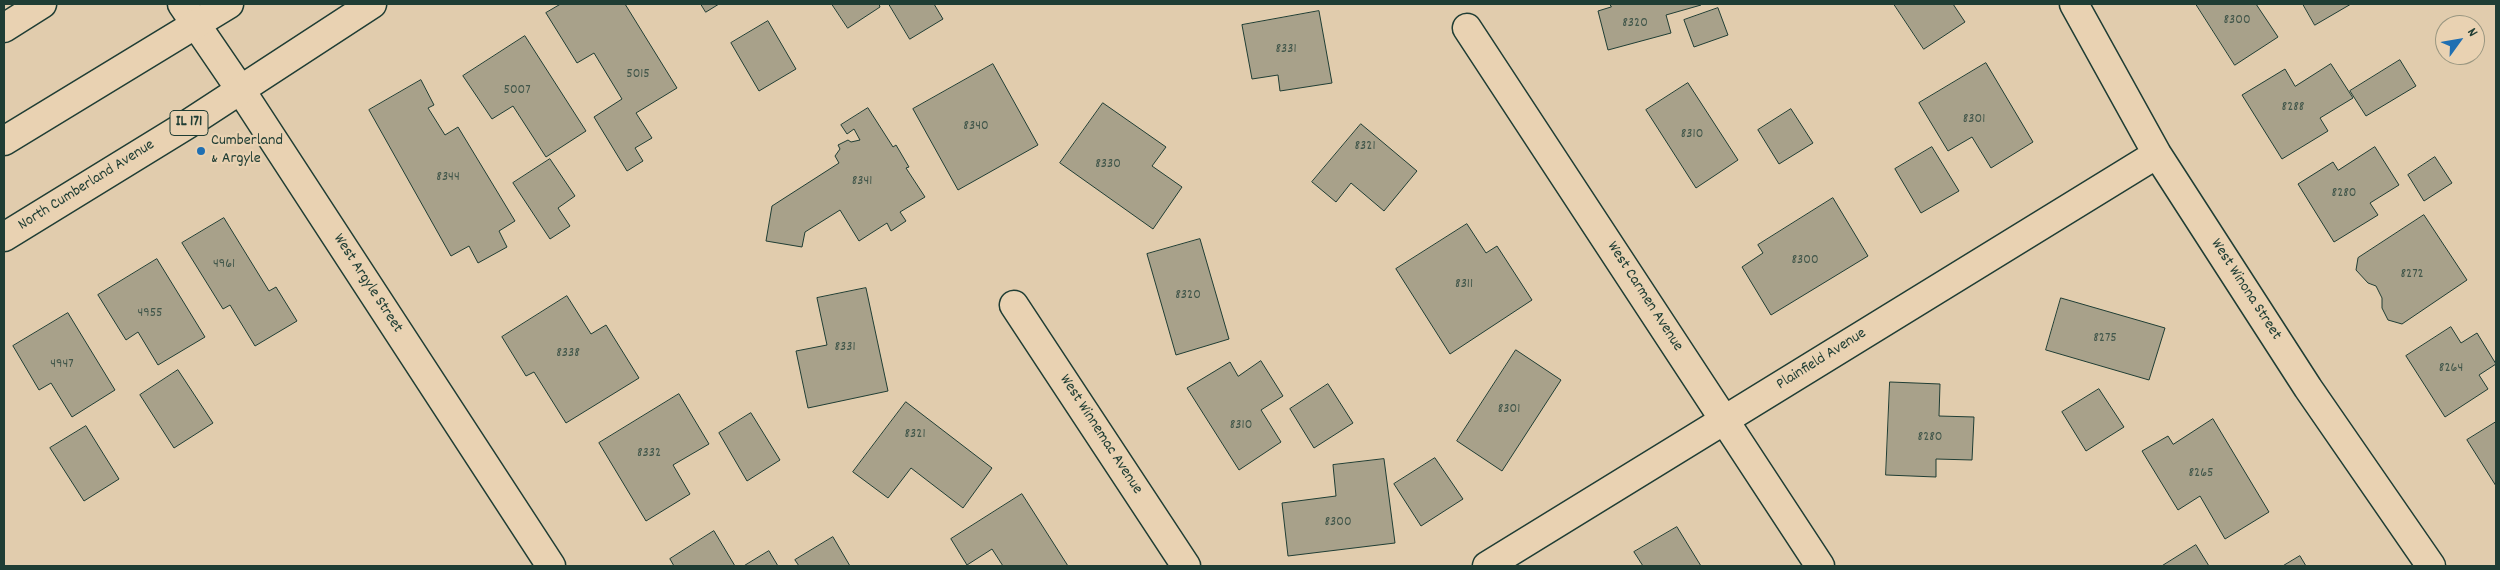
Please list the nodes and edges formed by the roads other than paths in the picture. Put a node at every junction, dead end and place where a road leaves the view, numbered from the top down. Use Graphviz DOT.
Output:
graph roads {
  1 [pos="42,4"];
  2 [pos="228,4"];
  3 [pos="372,4"];
  4 [pos="2074,4"];
  5 [pos="188,14"];
  6 [pos="4,28"];
  7 [pos="1467,28"];
  8 [pos="240,89"];
  9 [pos="4,141"];
  10 [pos="2157,154"];
  11 [pos="4,237"];
  12 [pos="1014,305"];
  13 [pos="1724,420"];
  14 [pos="551,566"];
  15 [pos="1186,566"];
  16 [pos="1487,566"];
  17 [pos="1820,566"];
  18 [pos="2431,566"];
  1 -- 6 [label="street"];
  2 -- 5 [label="street"];
  3 -- 8 [label="street, North Cumberland Avenue / IL 171"];
  4 -- 10 [label="street, West Winona Street"];
  5 -- 8 [label="street, West Argyle Street"];
  5 -- 9 [label="street"];
  7 -- 13 [label="street, West Carmen Avenue"];
  8 -- 11 [label="street, North Cumberland Avenue / IL 171"];
  8 -- 14 [label="street, West Argyle Street"];
  10 -- 13 [label="street, Plainfield Avenue"];
  10 -- 18 [label="street, West Winona Street"];
  12 -- 15 [label="street, West Winnemac Avenue"];
  13 -- 16 [label="street, Plainfield Avenue"];
  13 -- 17 [label="street, West Carmen Avenue"];
}
